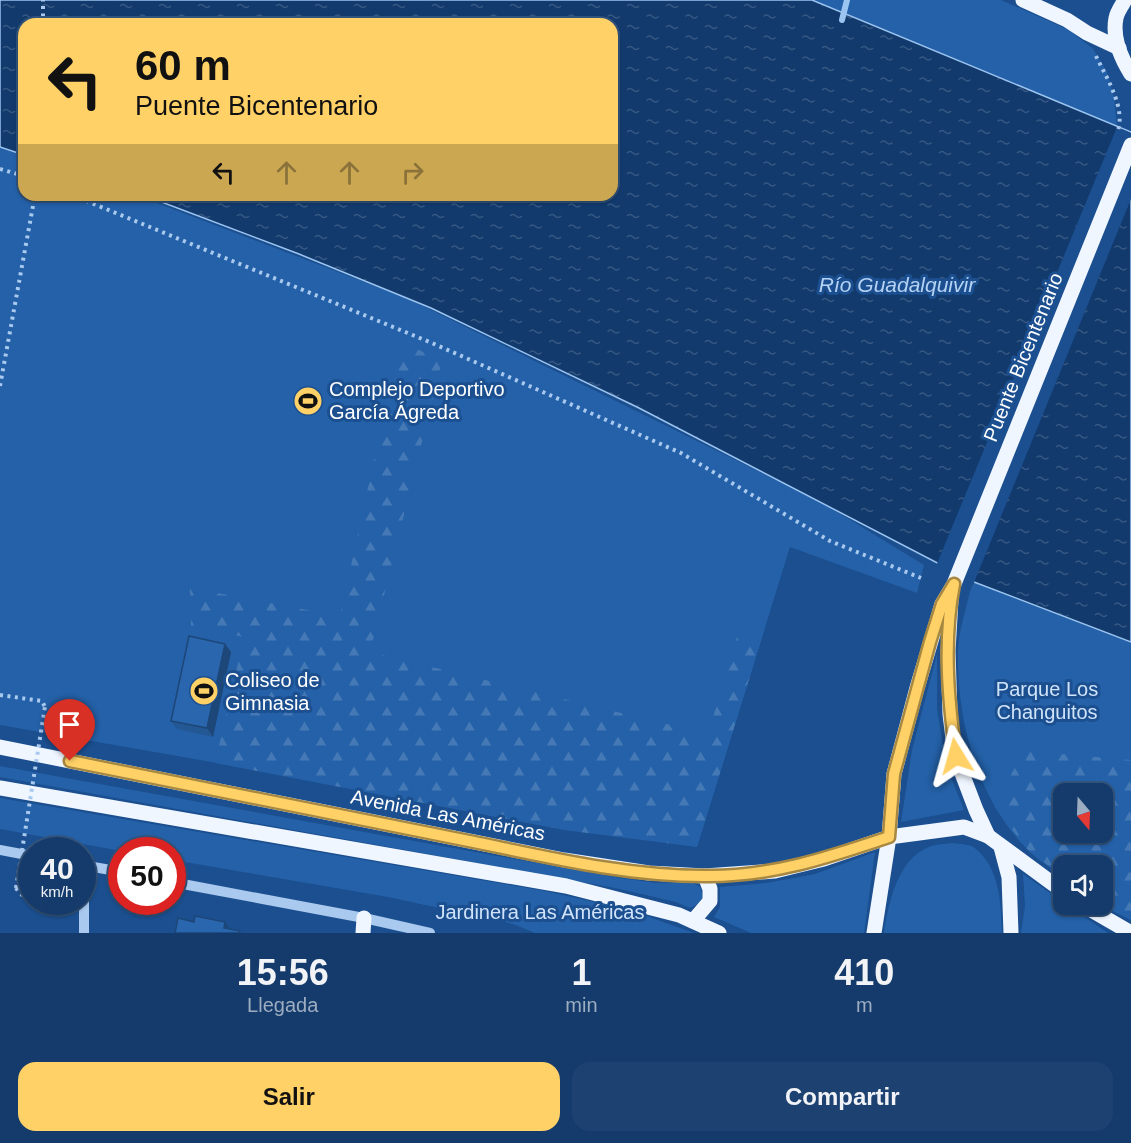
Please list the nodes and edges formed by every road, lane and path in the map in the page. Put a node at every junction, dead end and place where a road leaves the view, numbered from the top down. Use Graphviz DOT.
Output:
graph roads {
  1 [pos="43,0"];
  2 [pos="1023,0"];
  3 [pos="1125,0"];
  4 [pos="43,18"];
  5 [pos="1087,33"];
  6 [pos="1119,48"];
  7 [pos="1131,74"];
  8 [pos="1119,128"];
  9 [pos="1131,145"];
  10 [pos="0,169"];
  11 [pos="18,174"];
  12 [pos="34,201"];
  13 [pos="87,201"];
  14 [pos="0,386"];
  15 [pos="921,578"];
  16 [pos="954,584"];
  17 [pos="0,695"];
  18 [pos="0,747"];
  19 [pos="0,788"];
  20 [pos="988,836"];
  21 [pos="24,837"];
  22 [pos="889,837"];
  23 [pos="1001,847"];
  24 [pos="0,850"];
  25 [pos="18,853"];
  26 [pos="18,876"];
  27 [pos="705,876"];
  28 [pos="1053,884"];
  29 [pos="186,885"];
  30 [pos="18,891"];
  31 [pos="84,915"];
  32 [pos="1101,915"];
  33 [pos="693,921"];
  34 [pos="363,926"];
  35 [pos="84,933"];
  36 [pos="429,933"];
  37 [pos="719,933"];
  38 [pos="874,933"];
  39 [pos="1011,933"];
  40 [pos="1131,933"];
  1 -- 4 [label="path"];
  2 -- 5 [label="main road"];
  3 -- 6 [label="main road"];
  5 -- 6 [label="main road"];
  5 -- 8 [label="path"];
  6 -- 7 [label="main road"];
  9 -- 16 [label="main road, Puente Bicentenario"];
  10 -- 11 [label="path"];
  12 -- 14 [label="path"];
  13 -- 15 [label="path"];
  16 -- 20 [label="main road, Puente Bicentenario"];
  16 -- 22 [label="main road, Puente Bicentenario"];
  17 -- 21 [label="path, bridge"];
  18 -- 27 [label="main road, Avenida Las Américas"];
  19 -- 33 [label="main road"];
  20 -- 22 [label="main road, Avenida Las Américas"];
  20 -- 23 [label="main road"];
  22 -- 27 [label="main road, Avenida Las Américas"];
  22 -- 38 [label="main road, Puente Bicentenario"];
  23 -- 28 [label="main road"];
  23 -- 39 [label="main road"];
  24 -- 25 [label="street"];
  26 -- 30 [label="path, bridge"];
  27 -- 33 [label="main road"];
  29 -- 34 [label="street"];
  31 -- 35 [label="street"];
  32 -- 40 [label="main road"];
  33 -- 37 [label="main road"];
  34 -- 36 [label="street"];
}
